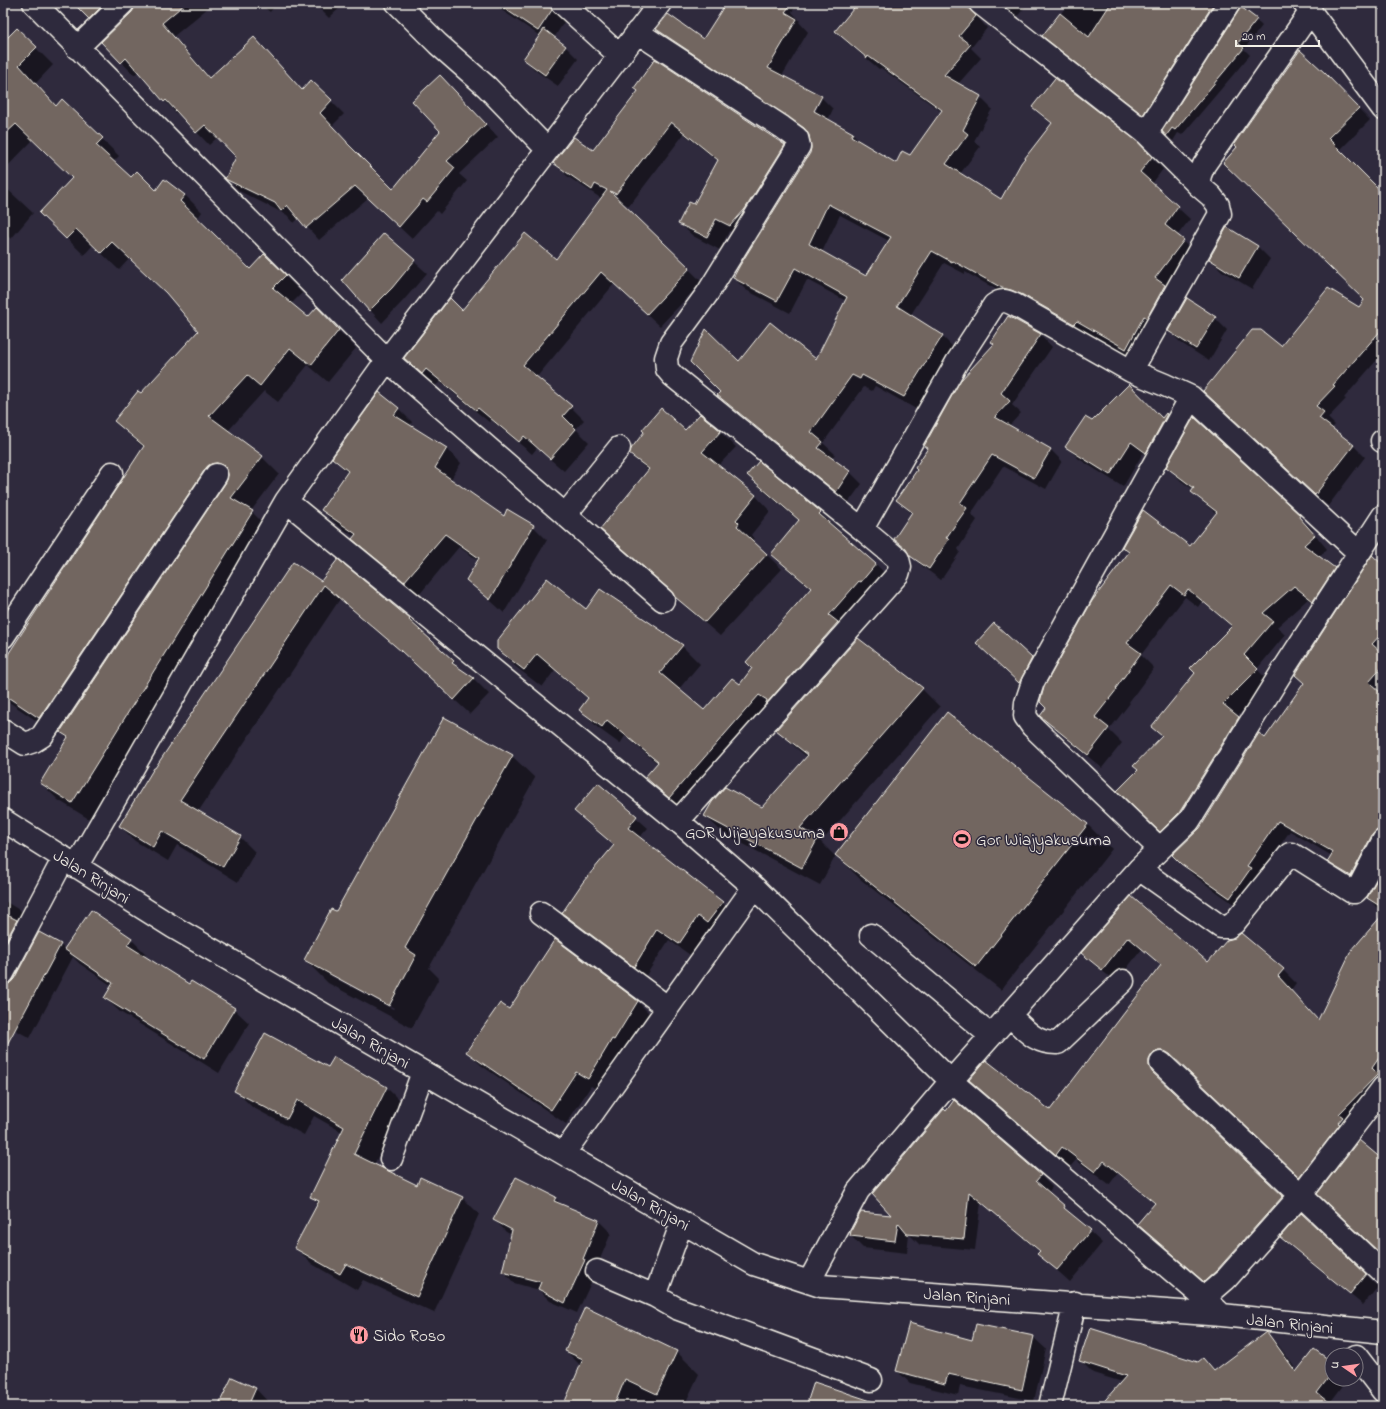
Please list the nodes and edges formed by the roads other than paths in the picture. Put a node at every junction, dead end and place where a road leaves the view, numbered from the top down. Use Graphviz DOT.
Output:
graph roads {
  1 [pos="34,3"];
  2 [pos="123,3"];
  3 [pos="397,3"];
  4 [pos="562,3"];
  5 [pos="660,3"];
  6 [pos="980,3"];
  7 [pos="1229,3"];
  8 [pos="1308,7"];
  9 [pos="637,32"];
  10 [pos="78,48"];
  11 [pos="619,55"];
  12 [pos="1383,109"];
  13 [pos="1146,133"];
  14 [pos="547,149"];
  15 [pos="1198,185"];
  16 [pos="387,360"];
  17 [pos="1131,371"];
  18 [pos="1191,397"];
  19 [pos="619,448"];
  20 [pos="112,473"];
  21 [pos="216,474"];
  22 [pos="286,501"];
  23 [pos="565,515"];
  24 [pos="1383,516"];
  25 [pos="862,529"];
  26 [pos="1358,553"];
  27 [pos="663,600"];
  28 [pos="3,637"];
  29 [pos="3,730"];
  30 [pos="3,820"];
  31 [pos="678,821"];
  32 [pos="1383,841"];
  33 [pos="1160,849"];
  34 [pos="70,862"];
  35 [pos="1139,869"];
  36 [pos="754,887"];
  37 [pos="541,913"];
  38 [pos="871,935"];
  39 [pos="3,973"];
  40 [pos="1123,981"];
  41 [pos="668,1007"];
  42 [pos="1009,1015"];
  43 [pos="991,1036"];
  44 [pos="1161,1063"];
  45 [pos="423,1072"];
  46 [pos="950,1081"];
  47 [pos="1383,1088"];
  48 [pos="564,1153"];
  49 [pos="391,1159"];
  50 [pos="1300,1196"];
  51 [pos="682,1222"];
  52 [pos="597,1271"];
  53 [pos="1383,1274"];
  54 [pos="808,1282"];
  55 [pos="655,1296"];
  56 [pos="1204,1298"];
  57 [pos="1075,1304"];
  58 [pos="1222,1315"];
  59 [pos="1380,1326"];
  60 [pos="1334,1327"];
  61 [pos="1350,1347"];
  62 [pos="1364,1366"];
  63 [pos="871,1380"];
  64 [pos="1383,1391"];
  65 [pos="1050,1406"];
  1 -- 10 [label="street"];
  2 -- 10 [label="street"];
  3 -- 14 [label="street"];
  4 -- 11 [label="street"];
  5 -- 9 [label="street"];
  6 -- 13 [label="street"];
  7 -- 13 [label="street"];
  8 -- 12 [label="street"];
  8 -- 15 [label="street"];
  9 -- 11 [label="street"];
  9 -- 25 [label="street"];
  10 -- 16 [label="street"];
  11 -- 14 [label="street"];
  13 -- 15 [label="street"];
  14 -- 16 [label="street"];
  15 -- 17 [label="street"];
  16 -- 22 [label="street"];
  16 -- 23 [label="street"];
  17 -- 18 [label="street"];
  17 -- 25 [label="street"];
  18 -- 26 [label="street"];
  18 -- 33 [label="street"];
  19 -- 23 [label="street"];
  20 -- 28 [label="street"];
  21 -- 29 [label="street"];
  22 -- 31 [label="street"];
  22 -- 34 [label="street"];
  23 -- 27 [label="street"];
  24 -- 26 [label="street"];
  25 -- 31 [label="street"];
  26 -- 33 [label="street"];
  30 -- 34 [label="street, Jalan Rinjani"];
  31 -- 36 [label="street"];
  32 -- 35 [label="street"];
  33 -- 35 [label="street"];
  34 -- 39 [label="street"];
  34 -- 45 [label="street, Jalan Rinjani"];
  35 -- 42 [label="street"];
  36 -- 41 [label="street"];
  36 -- 46 [label="street"];
  37 -- 41 [label="street"];
  38 -- 43 [label="street"];
  40 -- 42 [label="street"];
  41 -- 48 [label="street"];
  42 -- 43 [label="street"];
  43 -- 46 [label="street"];
  44 -- 50 [label="street"];
  45 -- 48 [label="street, Jalan Rinjani"];
  45 -- 49 [label="street"];
  46 -- 54 [label="street"];
  46 -- 56 [label="street"];
  47 -- 50 [label="street"];
  48 -- 51 [label="street, Jalan Rinjani"];
  50 -- 53 [label="street"];
  50 -- 56 [label="street"];
  51 -- 54 [label="street, Jalan Rinjani"];
  51 -- 55 [label="street"];
  52 -- 55 [label="street"];
  54 -- 57 [label="street, Jalan Rinjani"];
  55 -- 63 [label="street"];
  56 -- 58 [label="street"];
  57 -- 58 [label="street, Jalan Rinjani"];
  57 -- 65 [label="street"];
  58 -- 60 [label="street, Jalan Rinjani"];
  59 -- 60 [label="street, Jalan Rinjani"];
  60 -- 61 [label="street"];
  62 -- 64 [label="street"];
}
